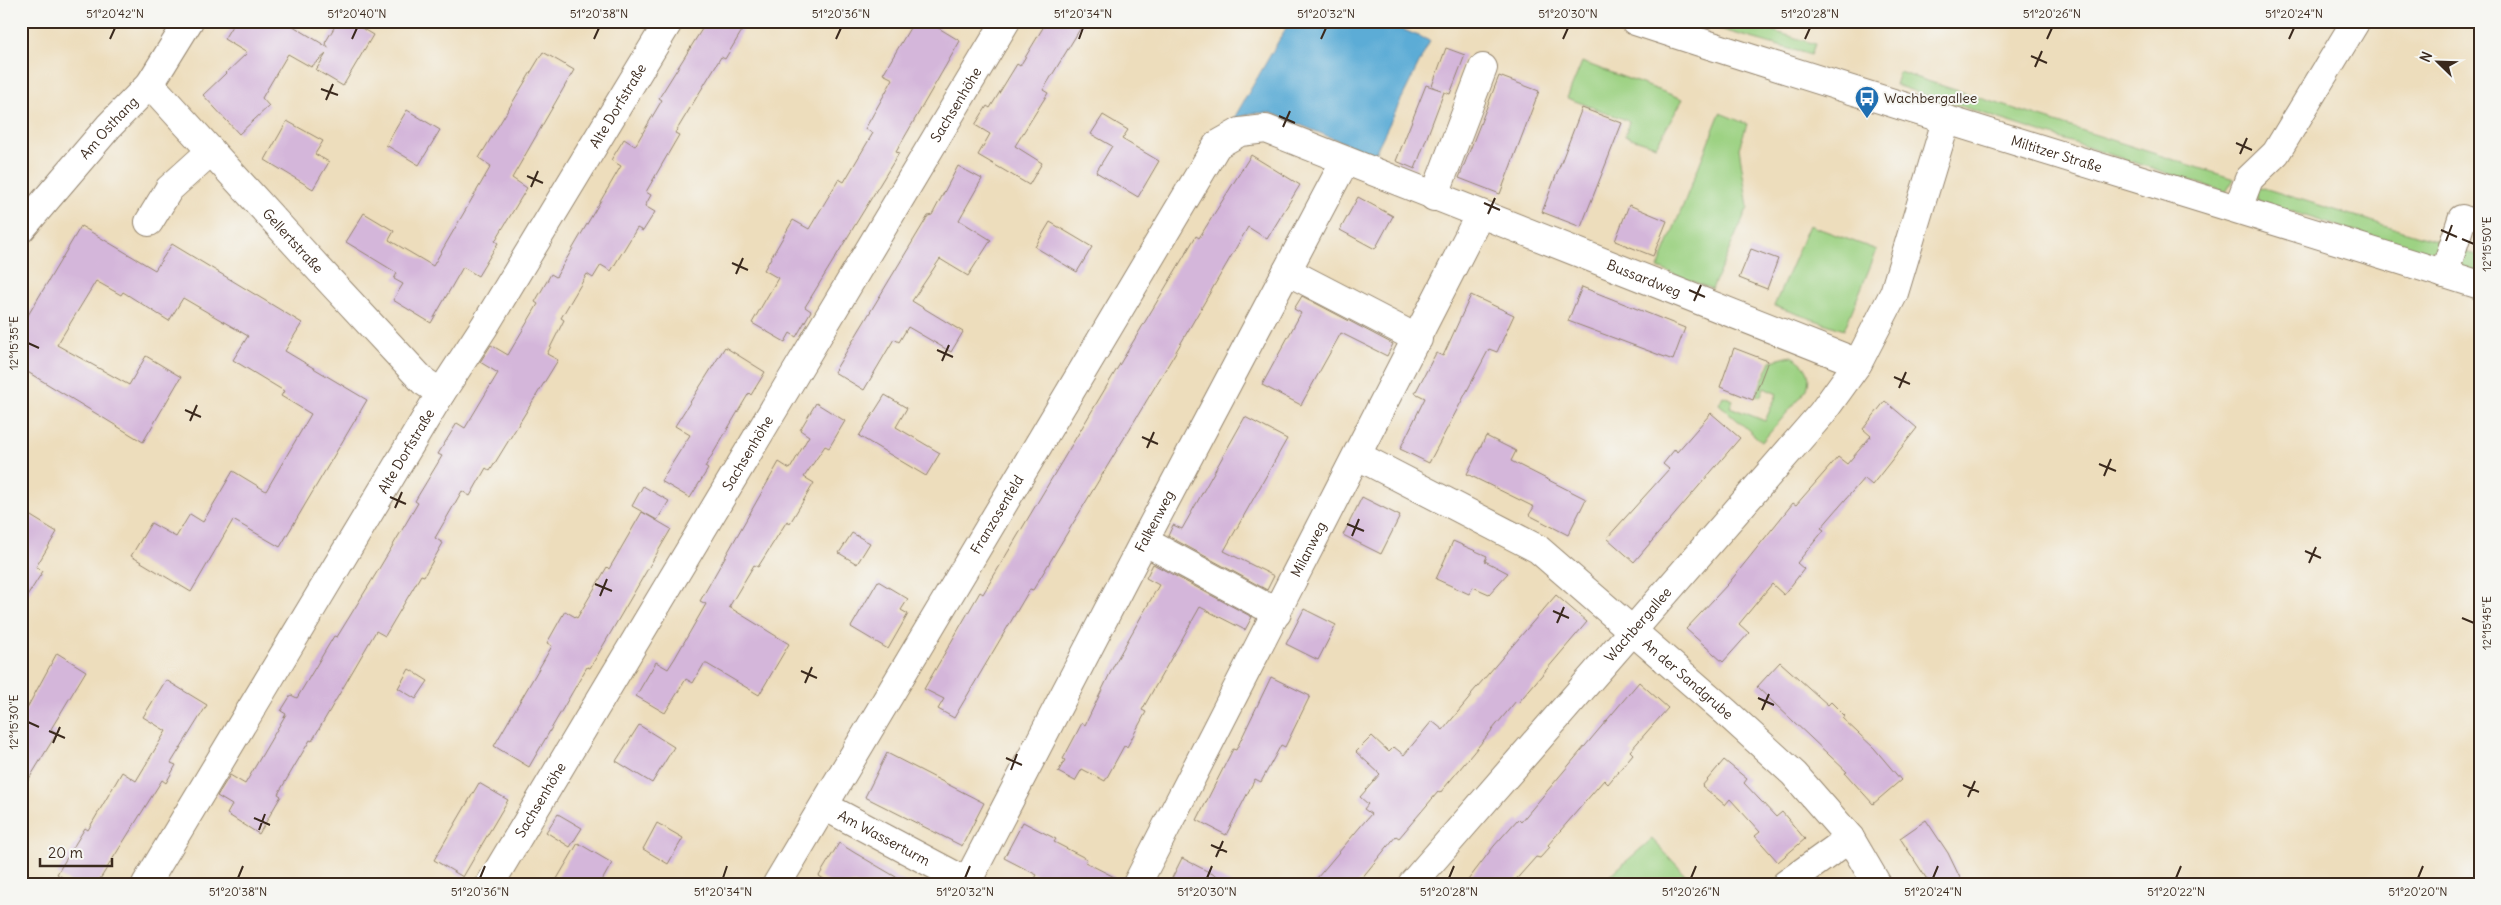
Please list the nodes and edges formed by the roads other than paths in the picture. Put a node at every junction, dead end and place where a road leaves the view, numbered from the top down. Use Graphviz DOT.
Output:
graph roads {
  1 [pos="189,21"];
  2 [pos="669,21"];
  3 [pos="1006,21"];
  4 [pos="1636,21"];
  5 [pos="2356,21"];
  6 [pos="1483,68"];
  7 [pos="150,84"];
  8 [pos="1946,121"];
  9 [pos="1218,145"];
  10 [pos="211,151"];
  11 [pos="1345,161"];
  12 [pos="1434,197"];
  13 [pos="2238,208"];
  14 [pos="1480,214"];
  15 [pos="2462,219"];
  16 [pos="149,222"];
  17 [pos="21,229"];
  18 [pos="1287,271"];
  19 [pos="2444,274"];
  20 [pos="2480,285"];
  21 [pos="1418,339"];
  22 [pos="1858,363"];
  23 [pos="441,393"];
  24 [pos="1358,456"];
  25 [pos="1144,541"];
  26 [pos="1277,613"];
  27 [pos="1631,631"];
  28 [pos="824,806"];
  29 [pos="1850,838"];
  30 [pos="968,883"];
  31 [pos="146,884"];
  32 [pos="490,884"];
  33 [pos="777,884"];
  34 [pos="1138,884"];
  35 [pos="1412,884"];
  36 [pos="1786,884"];
  37 [pos="1877,884"];
  1 -- 7 [label="street, Am Osthang"];
  2 -- 23 [label="street, Alte Dorfstraße"];
  3 -- 32 [label="street, Sachsenhöhe"];
  4 -- 8 [label="street, Miltitzer Straße"];
  5 -- 13 [label="street"];
  6 -- 12 [label="street"];
  7 -- 10 [label="street, Gellertstraße"];
  7 -- 17 [label="street, Am Osthang"];
  8 -- 13 [label="street, Miltitzer Straße"];
  8 -- 22 [label="street"];
  9 -- 11 [label="street, Bussardweg"];
  9 -- 28 [label="street, Franzosenfeld"];
  10 -- 16 [label="street"];
  10 -- 23 [label="street, Gellertstraße"];
  11 -- 12 [label="street, Bussardweg"];
  11 -- 18 [label="street, Falkenweg"];
  12 -- 14 [label="street, Bussardweg"];
  13 -- 19 [label="street, Miltitzer Straße"];
  14 -- 21 [label="street, Milanweg"];
  14 -- 22 [label="street, Bussardweg"];
  15 -- 19 [label="street"];
  18 -- 21 [label="street"];
  18 -- 25 [label="street, Falkenweg"];
  19 -- 20 [label="street, Miltitzer Straße"];
  21 -- 24 [label="street, Milanweg"];
  22 -- 27 [label="street, Wachbergallee"];
  23 -- 31 [label="street, Alte Dorfstraße"];
  24 -- 26 [label="street, Milanweg"];
  24 -- 27 [label="street, An der Sandgrube"];
  25 -- 26 [label="street"];
  25 -- 30 [label="street, Falkenweg"];
  26 -- 34 [label="street, Milanweg"];
  27 -- 29 [label="street, An der Sandgrube"];
  27 -- 35 [label="street, Wachbergallee"];
  28 -- 30 [label="street, Am Wasserturm"];
  28 -- 33 [label="street, Franzosenfeld"];
  29 -- 36 [label="street"];
  29 -- 37 [label="street, An der Sandgrube"];
}
